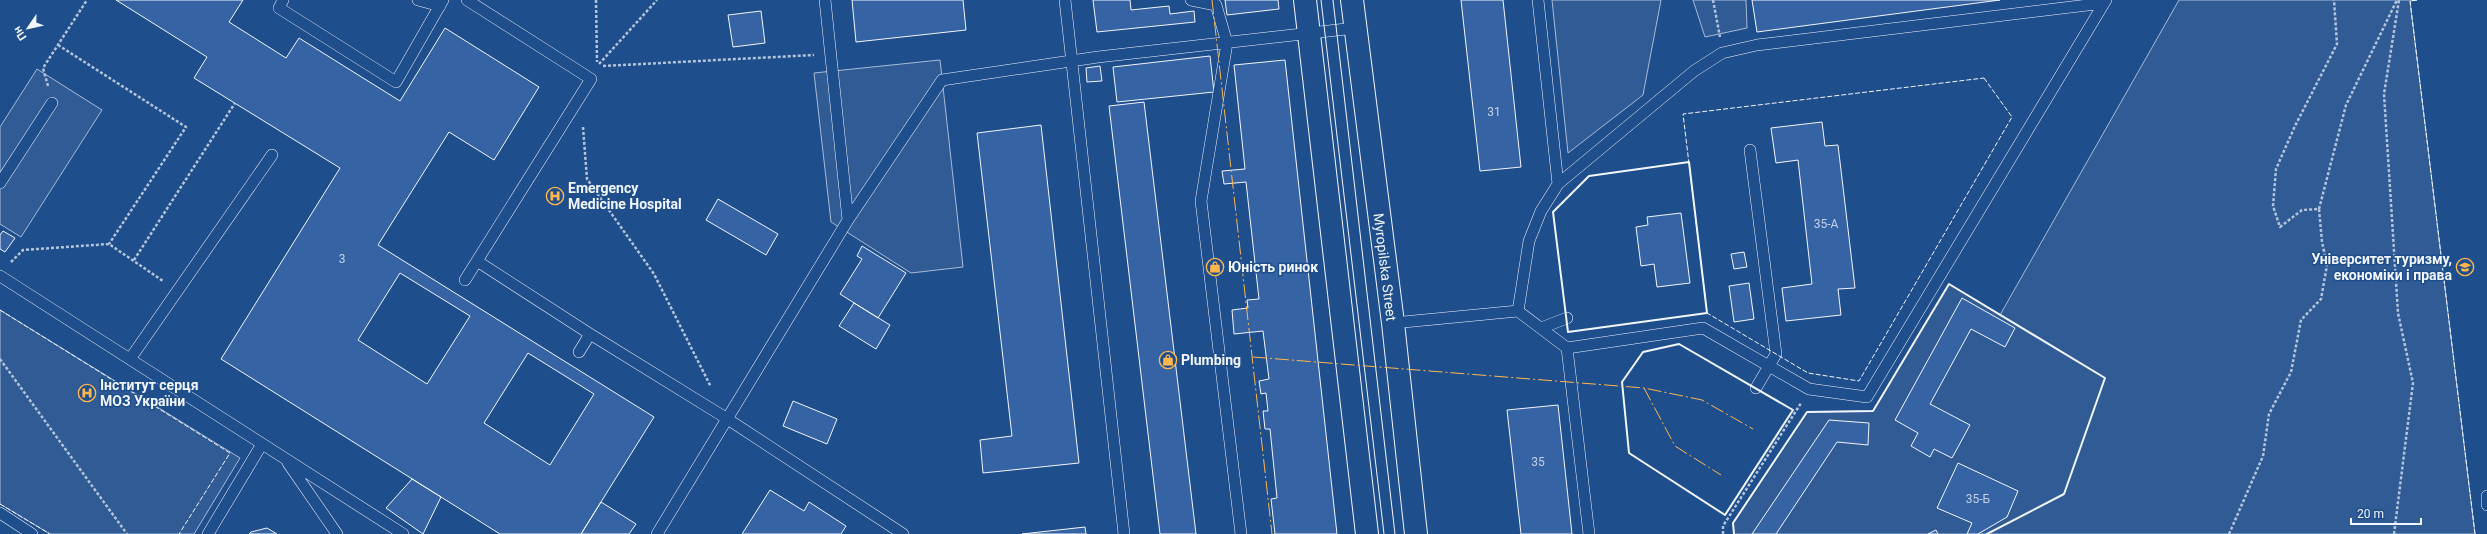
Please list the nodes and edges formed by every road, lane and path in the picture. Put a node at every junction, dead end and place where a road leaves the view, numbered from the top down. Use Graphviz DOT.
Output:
graph roads {
  1 [pos="87,0"];
  2 [pos="284,0"];
  3 [pos="418,0"];
  4 [pos="467,0"];
  5 [pos="596,0"];
  6 [pos="657,0"];
  7 [pos="825,0"];
  8 [pos="1065,0"];
  9 [pos="1191,0"];
  10 [pos="1305,0"];
  11 [pos="1352,0"];
  12 [pos="1538,0"];
  13 [pos="1713,0"];
  14 [pos="2334,0"];
  15 [pos="2398,0"];
  16 [pos="2105,2"];
  17 [pos="441,3"];
  18 [pos="1355,28"];
  19 [pos="1309,34"];
  20 [pos="1227,43"];
  21 [pos="58,45"];
  22 [pos="1722,53"];
  23 [pos="830,54"];
  24 [pos="1072,61"];
  25 [pos="597,66"];
  26 [pos="52,103"];
  27 [pos="235,103"];
  28 [pos="585,124"];
  29 [pos="1750,150"];
  30 [pos="272,155"];
  31 [pos="0,183"];
  32 [pos="1558,184"];
  33 [pos="2319,209"];
  34 [pos="848,220"];
  35 [pos="109,244"];
  36 [pos="6,259"];
  37 [pos="134,260"];
  38 [pos="477,261"];
  39 [pos="0,276"];
  40 [pos="465,280"];
  41 [pos="177,292"];
  42 [pos="1518,311"];
  43 [pos="1567,318"];
  44 [pos="1393,323"];
  45 [pos="1541,328"];
  46 [pos="590,334"];
  47 [pos="1567,348"];
  48 [pos="579,352"];
  49 [pos="0,359"];
  50 [pos="130,359"];
  51 [pos="1769,366"];
  52 [pos="1756,388"];
  53 [pos="1810,389"];
  54 [pos="726,418"];
  55 [pos="262,444"];
  56 [pos="286,459"];
  57 [pos="2487,496"];
  58 [pos="2487,505"];
  59 [pos="0,513"];
  60 [pos="32,534"];
  61 [pos="127,534"];
  62 [pos="208,534"];
  63 [pos="338,534"];
  64 [pos="403,534"];
  65 [pos="657,534"];
  66 [pos="903,534"];
  67 [pos="1124,534"];
  68 [pos="1241,534"];
  69 [pos="1367,534"];
  70 [pos="1416,534"];
  71 [pos="1589,534"];
  72 [pos="1723,534"];
  73 [pos="2229,534"];
  74 [pos="2394,534"];
  1 -- 21 [label="path"];
  2 -- 17 [label="lane"];
  3 -- 17 [label="lane"];
  4 -- 38 [label="lane"];
  5 -- 25 [label="path"];
  6 -- 25 [label="path"];
  7 -- 23 [label="lane"];
  8 -- 24 [label="lane"];
  9 -- 20 [label="lane"];
  10 -- 19 [label="street"];
  11 -- 18 [label="street, Myropilska Street"];
  12 -- 32 [label="lane"];
  13 -- 22 [label="path"];
  14 -- 33 [label="path"];
  15 -- 33 [label="path"];
  15 -- 74 [label="path"];
  16 -- 22 [label="lane"];
  16 -- 53 [label="lane"];
  18 -- 19 [label="lane"];
  18 -- 44 [label="street, Myropilska Street"];
  19 -- 20 [label="lane"];
  19 -- 69 [label="street"];
  20 -- 24 [label="lane"];
  20 -- 68 [label="lane"];
  21 -- 26 [label="path"];
  21 -- 35 [label="path"];
  22 -- 32 [label="lane"];
  23 -- 25 [label="path"];
  23 -- 34 [label="lane"];
  24 -- 34 [label="lane"];
  24 -- 67 [label="lane"];
  26 -- 31 [label="lane"];
  27 -- 37 [label="path"];
  28 -- 54 [label="path"];
  29 -- 51 [label="lane"];
  30 -- 41 [label="lane"];
  32 -- 42 [label="lane"];
  33 -- 73 [label="path"];
  34 -- 54 [label="lane"];
  35 -- 36 [label="path"];
  35 -- 37 [label="path"];
  37 -- 41 [label="path"];
  38 -- 40 [label="lane"];
  38 -- 46 [label="lane"];
  39 -- 50 [label="lane"];
  41 -- 50 [label="lane"];
  42 -- 44 [label="lane"];
  42 -- 45 [label="lane"];
  43 -- 45 [label="lane"];
  44 -- 70 [label="street, Myropilska Street"];
  45 -- 47 [label="lane"];
  46 -- 48 [label="lane"];
  46 -- 54 [label="lane"];
  47 -- 51 [label="lane"];
  47 -- 71 [label="lane"];
  49 -- 61 [label="path"];
  50 -- 55 [label="lane"];
  51 -- 52 [label="lane"];
  51 -- 53 [label="lane"];
  53 -- 72 [label="path"];
  54 -- 65 [label="lane"];
  54 -- 66 [label="lane"];
  55 -- 56 [label="lane"];
  55 -- 62 [label="lane"];
  56 -- 63 [label="lane"];
  56 -- 64 [label="lane"];
  57 -- 58 [label="lane"];
  59 -- 60 [label="lane"];
}
